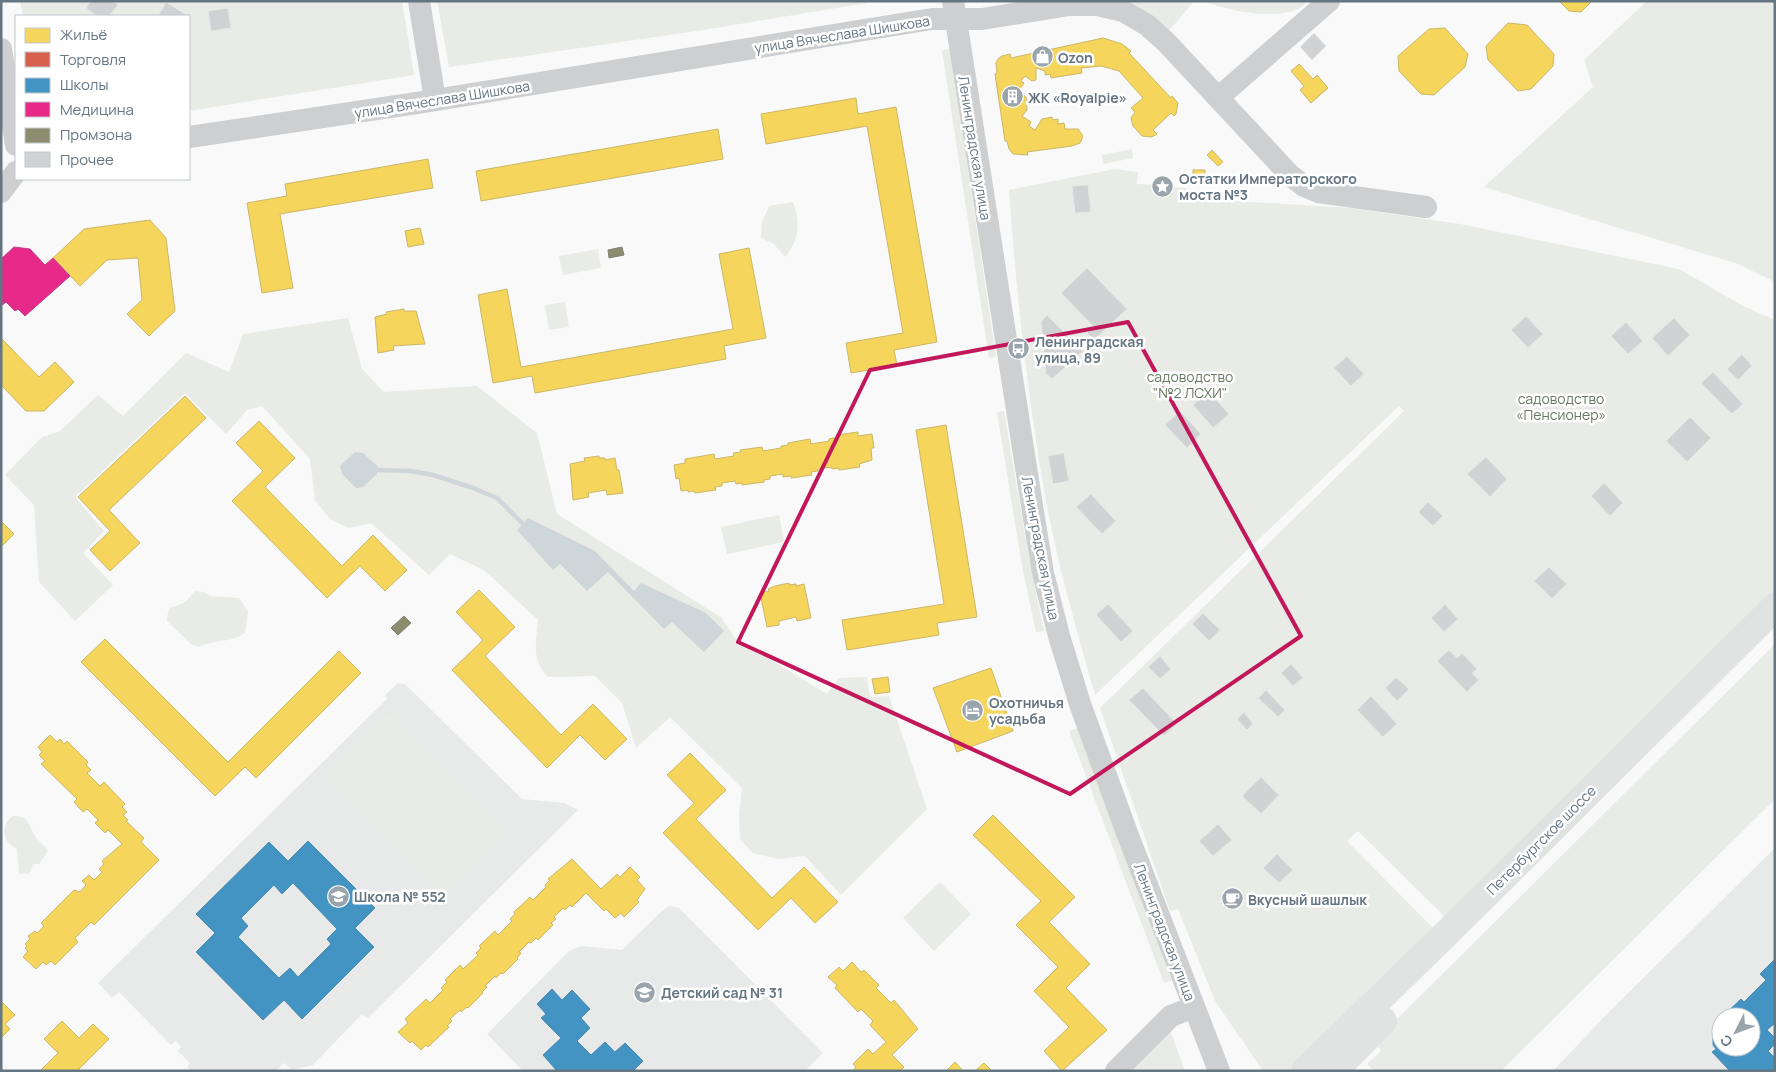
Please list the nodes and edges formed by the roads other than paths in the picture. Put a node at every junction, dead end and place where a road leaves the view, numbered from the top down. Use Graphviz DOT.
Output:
graph roads {
  1 [pos="419,1"];
  2 [pos="1329,1"];
  3 [pos="954,10"];
  4 [pos="1,49"];
  5 [pos="1219,98"];
  6 [pos="435,100"];
  7 [pos="190,137"];
  8 [pos="15,139"];
  9 [pos="15,173"];
  10 [pos="1,192"];
  11 [pos="1426,207"];
  12 [pos="1775,606"];
  13 [pos="1775,632"];
  14 [pos="1194,1007"];
  15 [pos="1116,1071"];
  16 [pos="1219,1071"];
  17 [pos="1305,1071"];
  18 [pos="1334,1071"];
  1 -- 6 [label="street"];
  2 -- 5 [label="street"];
  3 -- 5 [label="street, улица Вячеслава Шишкова"];
  3 -- 6 [label="street, улица Вячеслава Шишкова"];
  3 -- 14 [label="street, Ленинградская улица"];
  4 -- 8 [label="street"];
  5 -- 11 [label="street, улица Вячеслава Шишкова"];
  6 -- 7 [label="street, улица Вячеслава Шишкова"];
  9 -- 10 [label="street"];
  12 -- 17 [label="main road, Петербургское шоссе"];
  13 -- 18 [label="main road, Петербургское шоссе"];
  14 -- 15 [label="street"];
  14 -- 16 [label="street, Ленинградская улица"];
}
